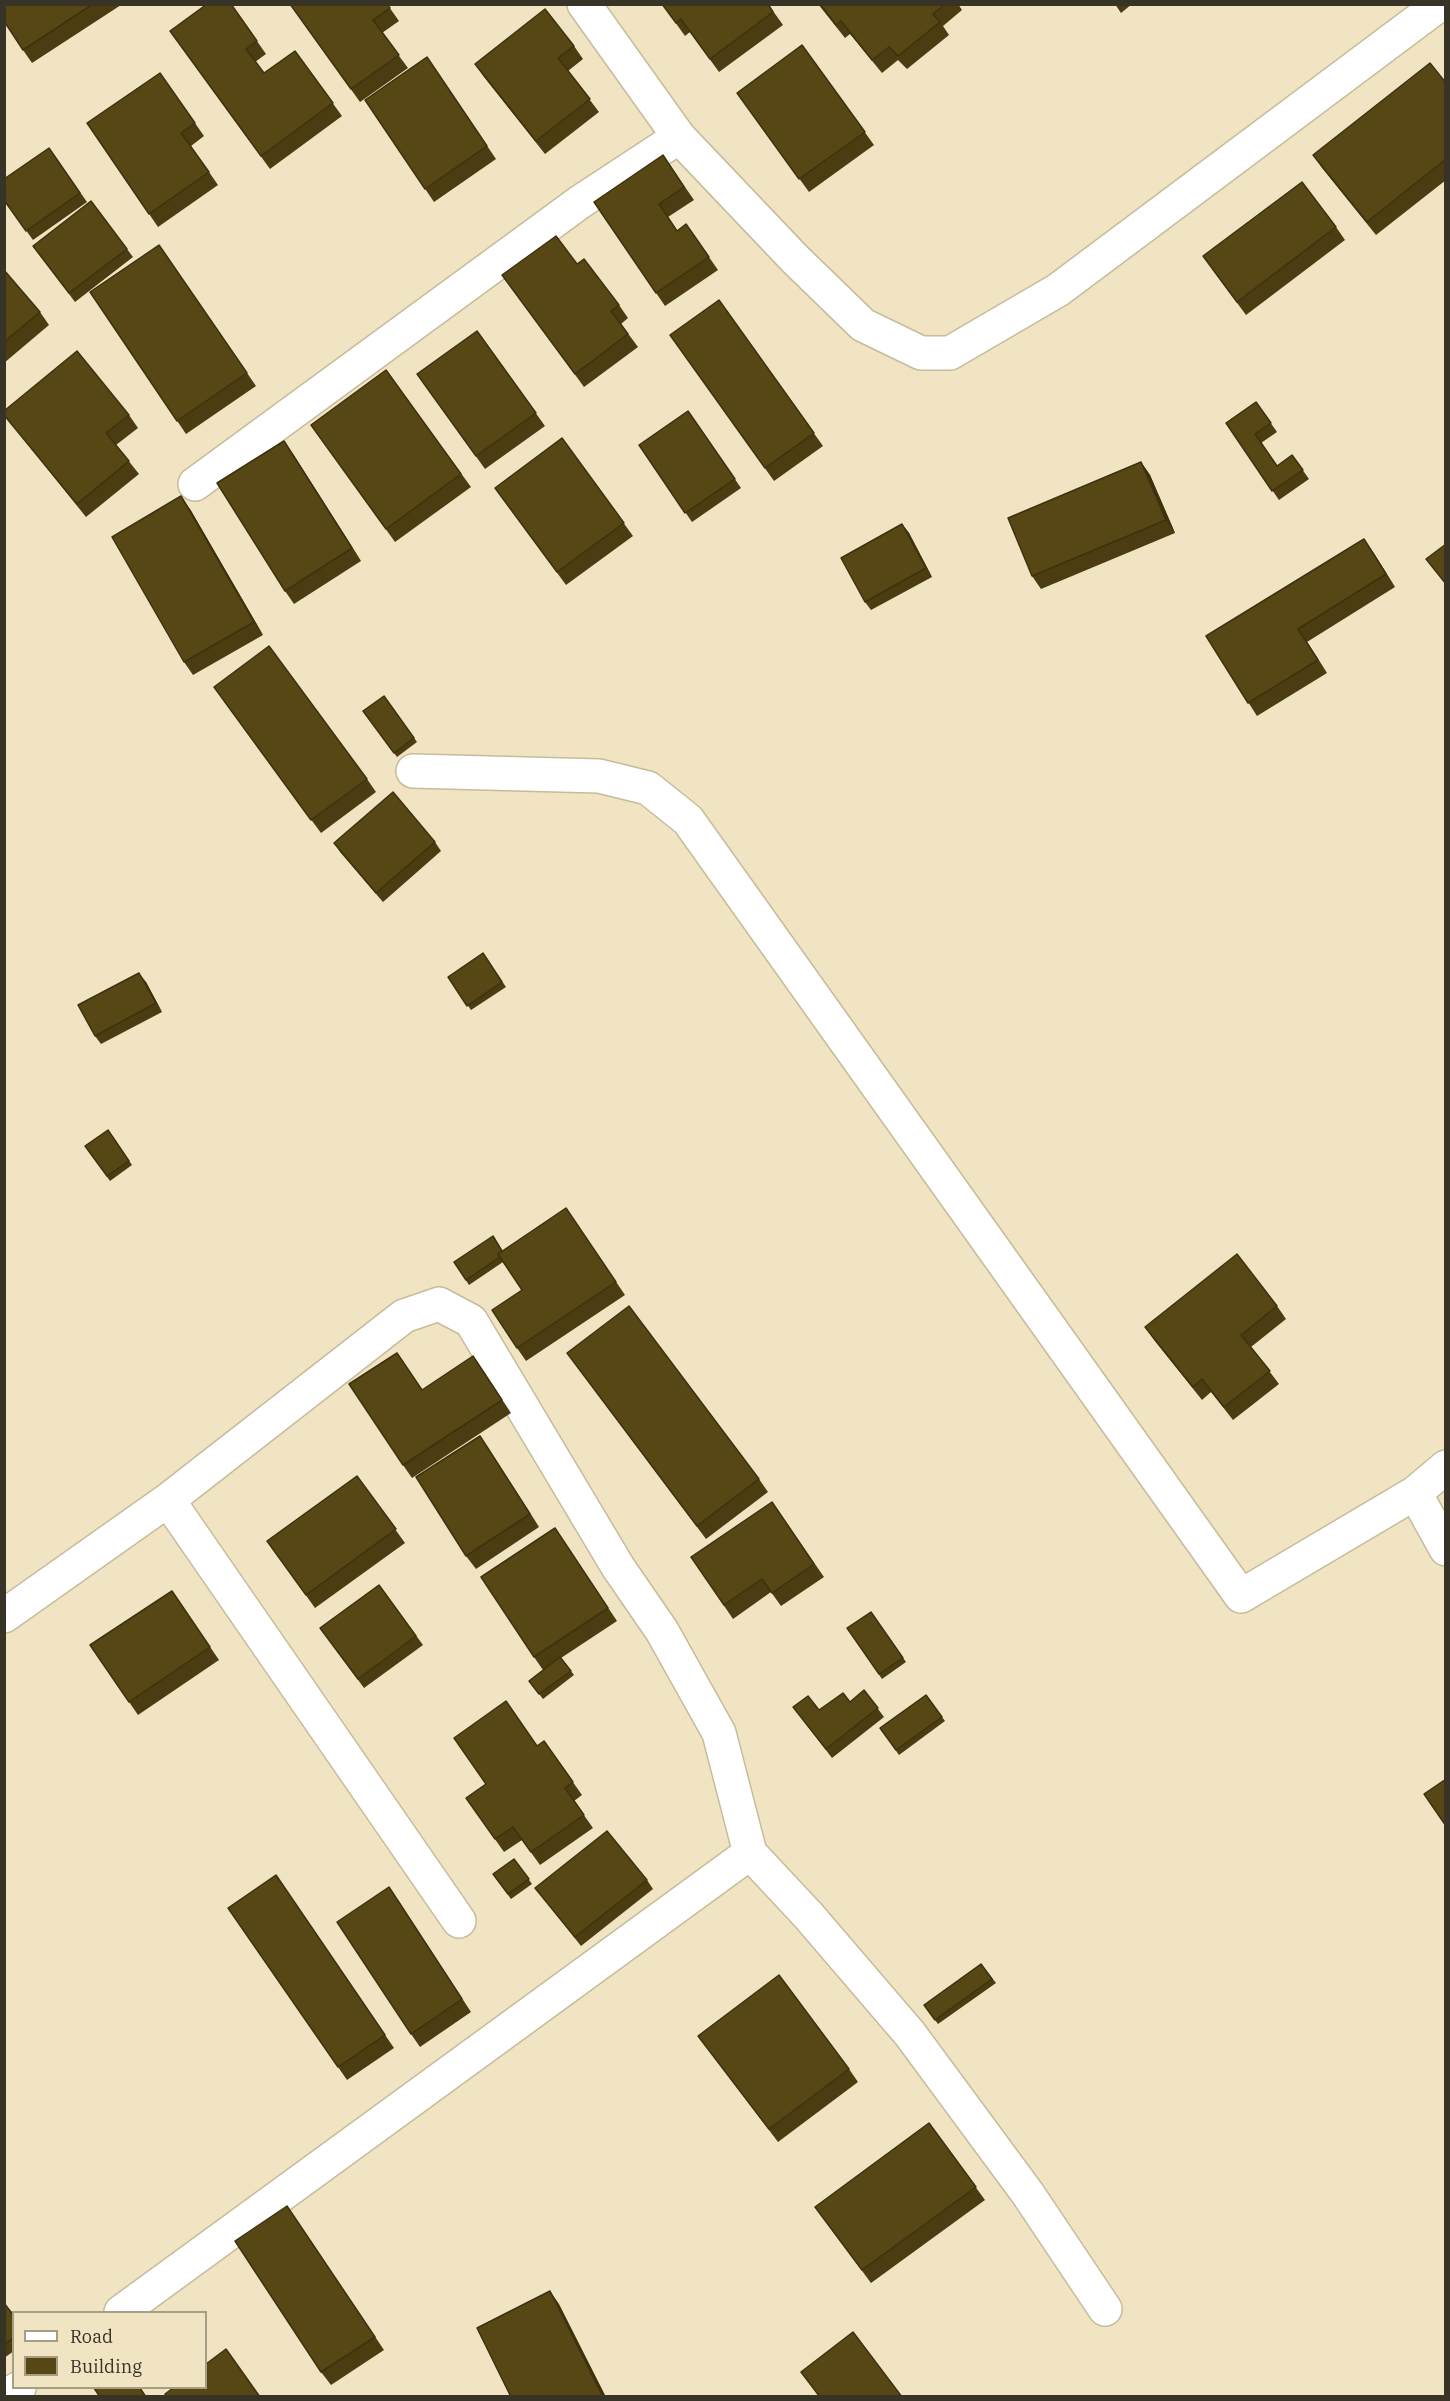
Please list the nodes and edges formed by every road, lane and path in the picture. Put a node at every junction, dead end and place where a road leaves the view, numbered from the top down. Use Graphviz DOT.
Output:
graph roads {
  1 [pos="584,4"];
  2 [pos="1440,4"];
  3 [pos="679,137"];
  4 [pos="195,484"];
  5 [pos="413,771"];
  6 [pos="1446,1467"];
  7 [pos="1415,1494"];
  8 [pos="168,1500"];
  9 [pos="1446,1549"];
  10 [pos="4,1617"];
  11 [pos="750,1853"];
  12 [pos="459,1921"];
  13 [pos="1104,2309"];
  14 [pos="124,2311"];
  1 -- 3 [label="street"];
  2 -- 3 [label="street"];
  3 -- 4 [label="street"];
  5 -- 7 [label="street"];
  6 -- 7 [label="street"];
  7 -- 9 [label="street"];
  8 -- 10 [label="street"];
  8 -- 11 [label="street"];
  8 -- 12 [label="street"];
  11 -- 13 [label="street"];
  11 -- 14 [label="street"];
}
